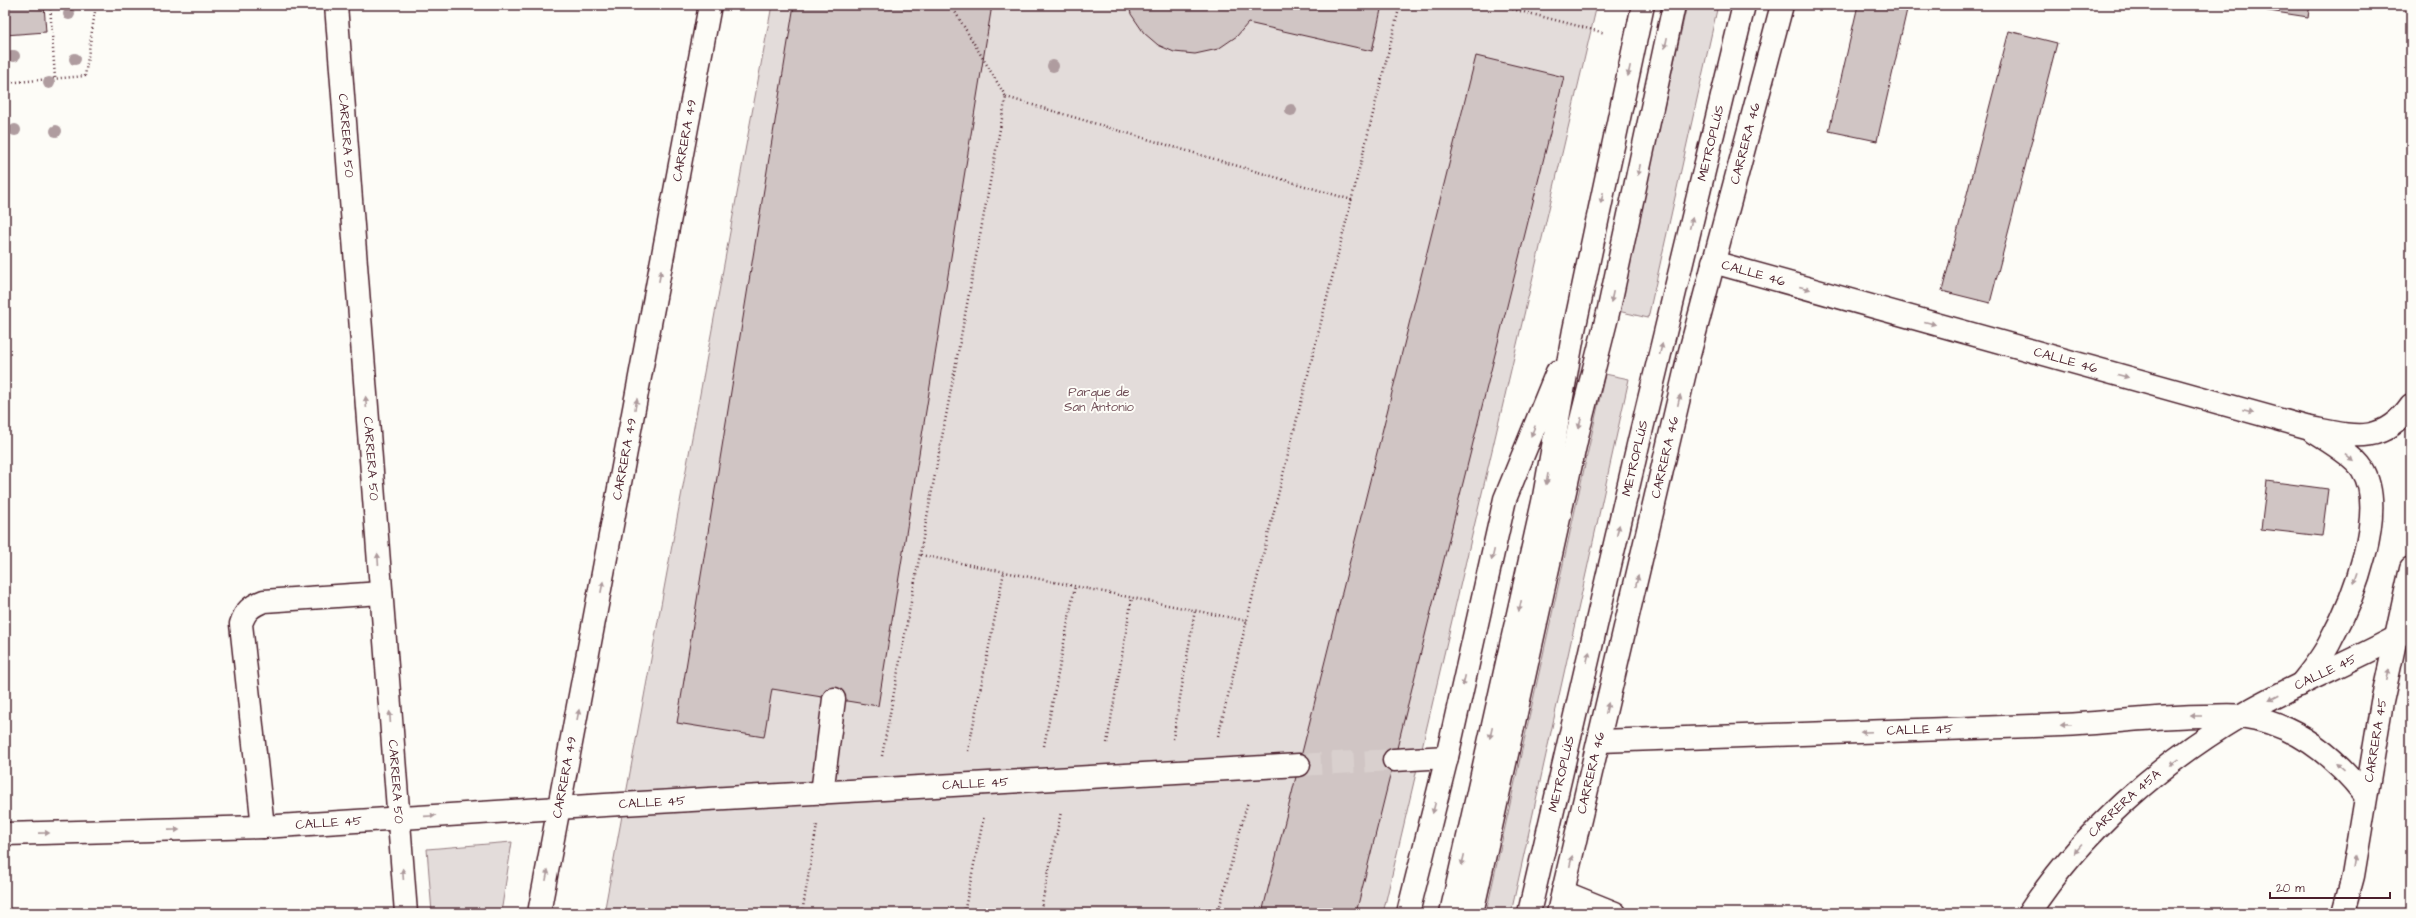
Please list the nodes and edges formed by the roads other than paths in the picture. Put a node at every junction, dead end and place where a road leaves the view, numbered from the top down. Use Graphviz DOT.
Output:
graph roads {
  1 [pos="336,5"];
  2 [pos="710,5"];
  3 [pos="1644,5"];
  4 [pos="1674,5"];
  5 [pos="1744,5"];
  6 [pos="1782,5"];
  7 [pos="1713,262"];
  8 [pos="1574,330"];
  9 [pos="2411,405"];
  10 [pos="2306,427"];
  11 [pos="2411,568"];
  12 [pos="381,593"];
  13 [pos="2404,634"];
  14 [pos="2300,685"];
  15 [pos="834,699"];
  16 [pos="2240,716"];
  17 [pos="1600,741"];
  18 [pos="1447,757"];
  19 [pos="1394,760"];
  20 [pos="1299,765"];
  21 [pos="822,793"];
  22 [pos="2365,795"];
  23 [pos="560,808"];
  24 [pos="398,818"];
  25 [pos="263,827"];
  26 [pos="5,834"];
  27 [pos="1561,903"];
  28 [pos="406,913"];
  29 [pos="539,913"];
  30 [pos="1408,913"];
  31 [pos="1451,913"];
  32 [pos="1472,913"];
  33 [pos="1529,913"];
  34 [pos="1615,913"];
  35 [pos="2029,913"];
  36 [pos="2343,913"];
  12 -- 1 [label="street, CARRERA 50, one-way"];
  23 -- 2 [label="street, CARRERA 49, one-way"];
  3 -- 8 [label="street, one-way"];
  4 -- 32 [label="street, one-way"];
  33 -- 5 [label="street, METROPLÚS, one-way"];
  6 -- 7 [label="street, CARRERA 46"];
  7 -- 10 [label="street, CALLE 46, one-way"];
  17 -- 7 [label="street, CARRERA 46, one-way"];
  8 -- 18 [label="street, one-way"];
  8 -- 31 [label="street, one-way"];
  9 -- 10 [label="street, CALLE 46"];
  10 -- 14 [label="street, one-way"];
  11 -- 13 [label="street, CARRERA 45"];
  24 -- 12 [label="street, CARRERA 50, one-way"];
  12 -- 25 [label="street"];
  13 -- 14 [label="street, CALLE 45"];
  22 -- 13 [label="street, CARRERA 45, one-way"];
  14 -- 16 [label="street, CALLE 45, one-way"];
  15 -- 21 [label="street"];
  16 -- 17 [label="street, CALLE 45, one-way"];
  22 -- 16 [label="street, CALLE 45, one-way"];
  16 -- 35 [label="street, CARRERA 45A, one-way"];
  27 -- 17 [label="street, CARRERA 46, one-way"];
  18 -- 19 [label="street"];
  18 -- 30 [label="street, one-way"];
  20 -- 21 [label="street, CALLE 45"];
  21 -- 23 [label="street, CALLE 45"];
  36 -- 22 [label="street, CARRERA 45, one-way"];
  24 -- 23 [label="street, CALLE 45, one-way"];
  29 -- 23 [label="street, CARRERA 49, one-way"];
  24 -- 25 [label="street, CALLE 45"];
  28 -- 24 [label="street, CARRERA 50, one-way"];
  26 -- 25 [label="street, CALLE 45, one-way"];
  27 -- 34 [label="street"];
}
